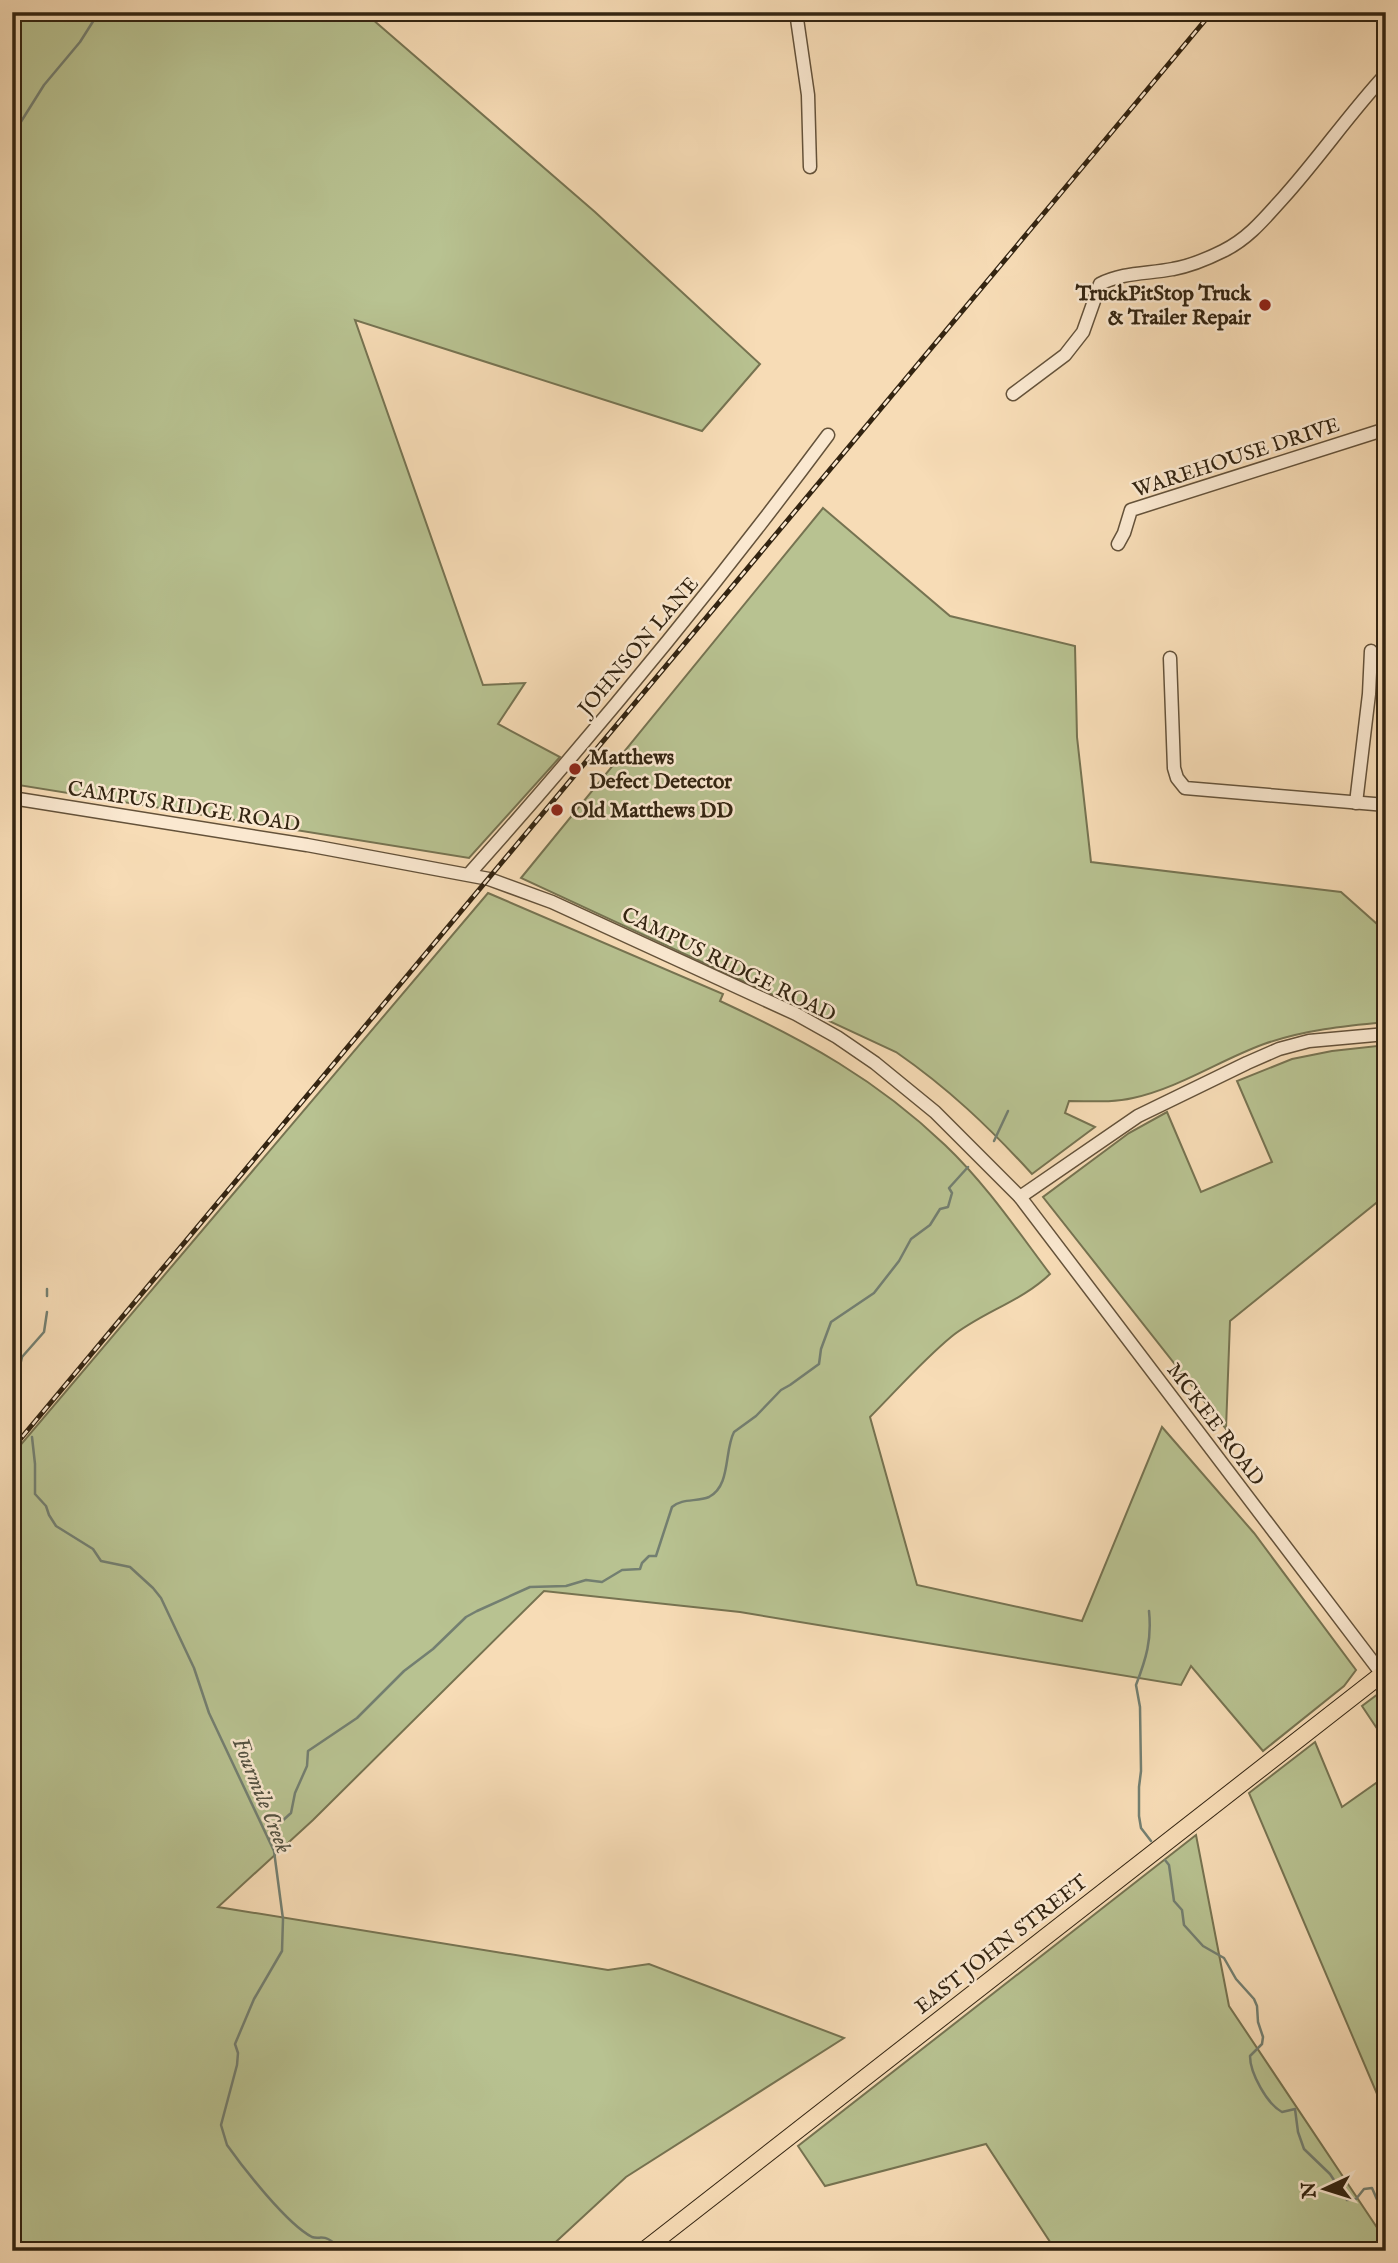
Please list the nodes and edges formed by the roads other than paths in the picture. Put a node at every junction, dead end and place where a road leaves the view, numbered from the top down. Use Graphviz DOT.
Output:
graph roads {
  1 [pos="796,12"];
  2 [pos="1386,74"];
  3 [pos="810,167"];
  4 [pos="1013,394"];
  5 [pos="1386,429"];
  6 [pos="828,435"];
  7 [pos="1118,544"];
  8 [pos="1371,651"];
  9 [pos="1170,658"];
  10 [pos="12,798"];
  11 [pos="1356,803"];
  12 [pos="1386,805"];
  13 [pos="469,874"];
  14 [pos="1386,1034"];
  15 [pos="1020,1197"];
  16 [pos="1384,1672"];
  17 [pos="643,2251"];
  1 -- 3 [label="street"];
  2 -- 4 [label="street"];
  5 -- 7 [label="street, WAREHOUSE DRIVE"];
  6 -- 13 [label="street, JOHNSON LANE"];
  8 -- 11 [label="street"];
  9 -- 11 [label="street"];
  10 -- 13 [label="street, CAMPUS RIDGE ROAD"];
  11 -- 12 [label="street"];
  13 -- 15 [label="street, CAMPUS RIDGE ROAD"];
  14 -- 15 [label="street"];
  15 -- 16 [label="street, MCKEE ROAD"];
  16 -- 17 [label="main road, EAST JOHN STREET"];
}
